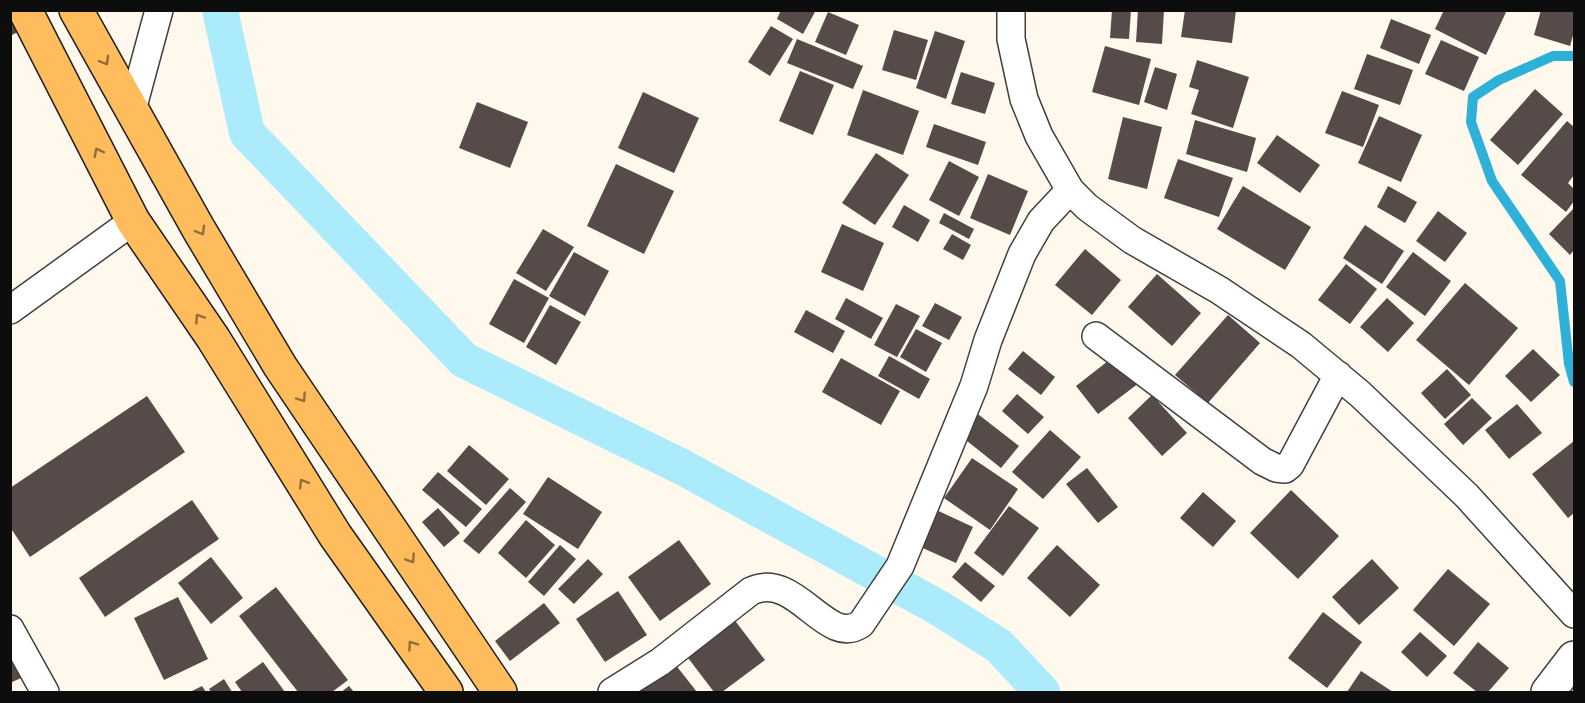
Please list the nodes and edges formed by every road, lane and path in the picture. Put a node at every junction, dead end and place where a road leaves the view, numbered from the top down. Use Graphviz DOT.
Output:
graph roads {
  1 [pos="25,10"];
  2 [pos="76,10"];
  3 [pos="159,10"];
  4 [pos="1011,10"];
  5 [pos="132,110"];
  6 [pos="1070,190"];
  7 [pos="133,221"];
  8 [pos="10,310"];
  9 [pos="1096,336"];
  10 [pos="1338,375"];
  11 [pos="1575,614"];
  12 [pos="10,629"];
  13 [pos="1575,658"];
  14 [pos="45,693"];
  15 [pos="446,693"];
  16 [pos="500,693"];
  17 [pos="612,693"];
  18 [pos="1548,693"];
  7 -- 1 [label="main road, one-way"];
  2 -- 5 [label="main road, one-way"];
  3 -- 5 [label="street"];
  4 -- 6 [label="street"];
  5 -- 16 [label="main road, one-way"];
  6 -- 10 [label="street"];
  6 -- 17 [label="street"];
  7 -- 8 [label="street"];
  15 -- 7 [label="main road, one-way"];
  9 -- 10 [label="street"];
  10 -- 11 [label="street"];
  12 -- 14 [label="street"];
  13 -- 18 [label="street"];
}
